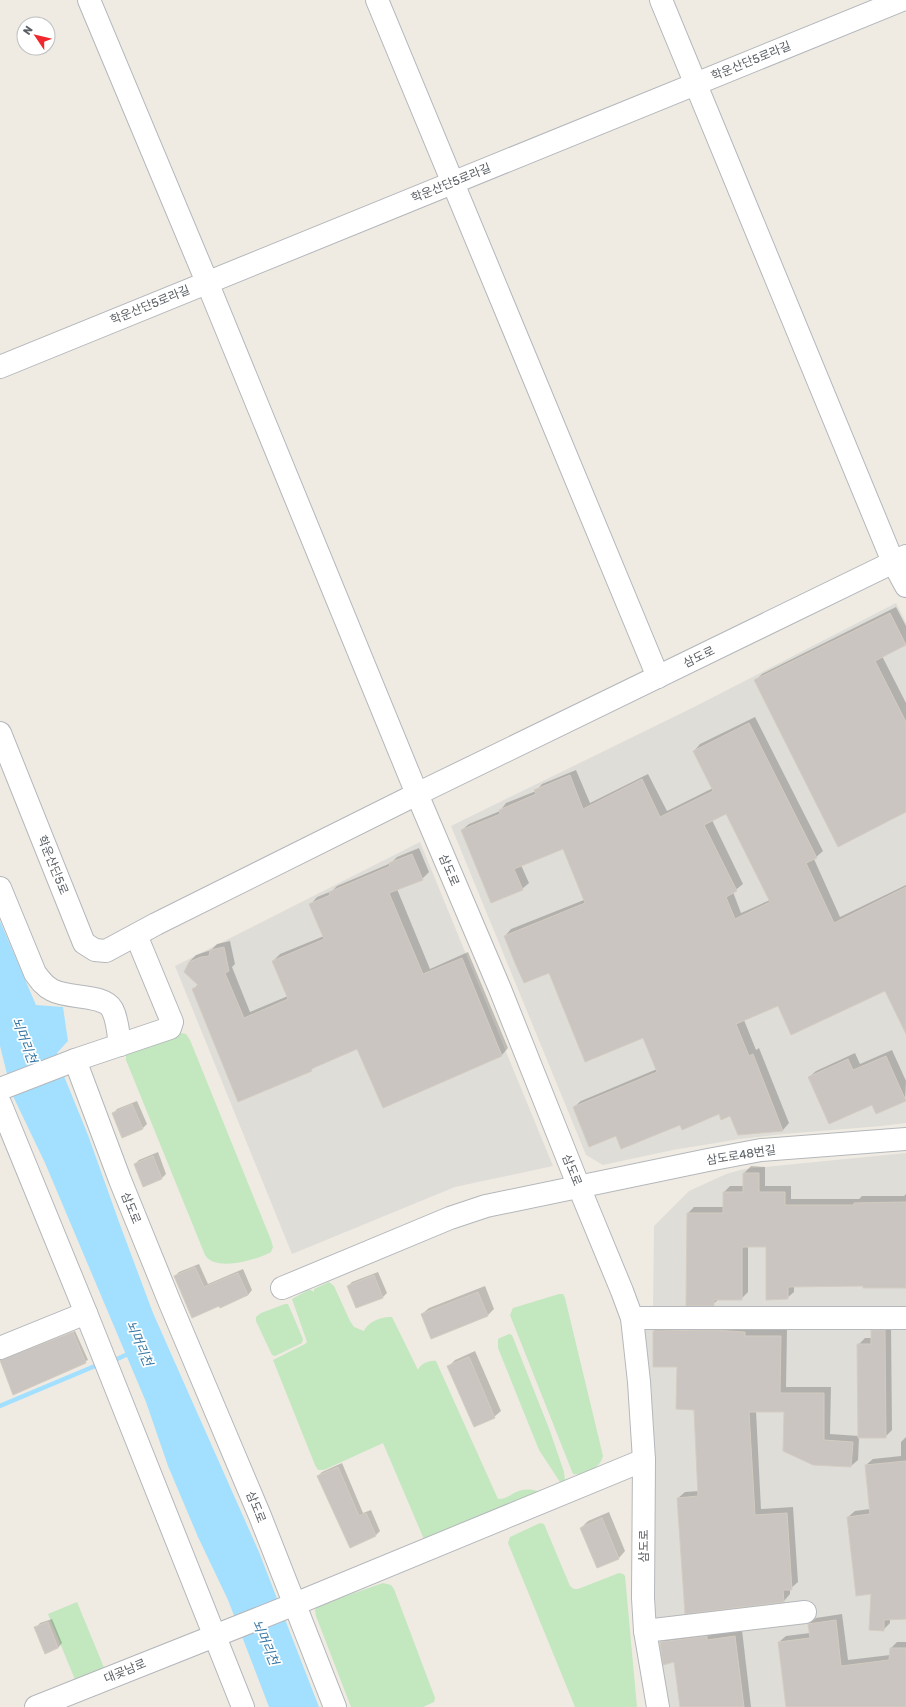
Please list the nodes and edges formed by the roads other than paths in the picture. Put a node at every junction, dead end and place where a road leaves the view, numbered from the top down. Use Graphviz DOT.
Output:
graph roads {
  1 [pos="89,0"];
  2 [pos="377,0"];
  3 [pos="661,0"];
  4 [pos="902,0"];
  5 [pos="696,84"];
  6 [pos="454,182"];
  7 [pos="207,282"];
  8 [pos="0,367"];
  9 [pos="900,559"];
  10 [pos="906,586"];
  11 [pos="658,677"];
  12 [pos="0,733"];
  13 [pos="416,794"];
  14 [pos="0,888"];
  15 [pos="136,936"];
  16 [pos="120,1045"];
  17 [pos="75,1060"];
  18 [pos="1,1093"];
  19 [pos="906,1139"];
  20 [pos="579,1187"];
  21 [pos="282,1288"];
  22 [pos="86,1313"];
  23 [pos="632,1318"];
  24 [pos="906,1318"];
  25 [pos="0,1348"];
  26 [pos="644,1460"];
  27 [pos="295,1604"];
  28 [pos="805,1612"];
  29 [pos="645,1631"];
  30 [pos="214,1636"];
  31 [pos="36,1707"];
  32 [pos="243,1707"];
  33 [pos="335,1707"];
  34 [pos="658,1707"];
  1 -- 7 [label="street"];
  2 -- 6 [label="street"];
  3 -- 5 [label="street"];
  4 -- 5 [label="street, 학운산단5로라길"];
  5 -- 6 [label="street, 학운산단5로라길"];
  5 -- 9 [label="street"];
  6 -- 7 [label="street, 학운산단5로라길"];
  6 -- 11 [label="street"];
  7 -- 8 [label="street, 학운산단5로라길"];
  7 -- 13 [label="street"];
  9 -- 10 [label="street"];
  9 -- 11 [label="street, 삼도로"];
  11 -- 13 [label="street, 삼도로"];
  12 -- 15 [label="street, 학운산단5로"];
  13 -- 15 [label="street, 학운산단5로"];
  13 -- 20 [label="street, 삼도로"];
  14 -- 16 [label="street"];
  15 -- 16 [label="street"];
  16 -- 17 [label="street"];
  17 -- 18 [label="street"];
  17 -- 27 [label="street, 삼도로"];
  18 -- 22 [label="street"];
  19 -- 20 [label="street, 삼도로48번길"];
  20 -- 21 [label="street, 삼도로48번길"];
  20 -- 23 [label="street, 삼도로"];
  22 -- 25 [label="street"];
  22 -- 30 [label="street"];
  23 -- 24 [label="street"];
  23 -- 26 [label="street, 삼도로"];
  26 -- 27 [label="street"];
  26 -- 29 [label="street, 삼도로"];
  27 -- 30 [label="street, 대곶남로"];
  27 -- 33 [label="street, 삼도로"];
  28 -- 29 [label="street"];
  29 -- 34 [label="street, 삼도로"];
  30 -- 31 [label="street, 대곶남로"];
  30 -- 32 [label="street"];
}
